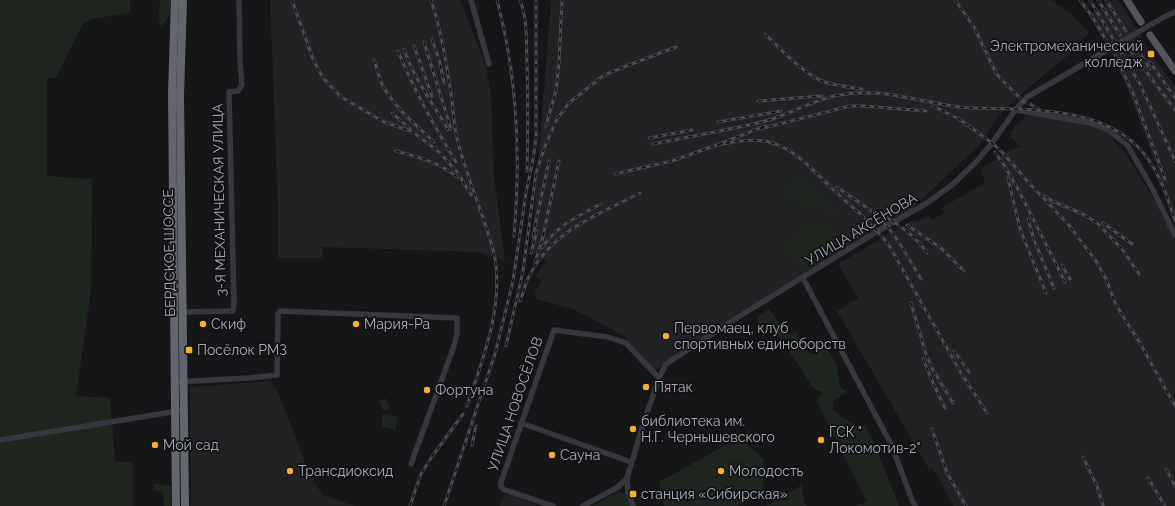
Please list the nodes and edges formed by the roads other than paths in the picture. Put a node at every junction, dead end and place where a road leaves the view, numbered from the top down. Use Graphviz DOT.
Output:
graph roads {
  1 [pos="175,0"];
  2 [pos="183,0"];
  3 [pos="239,0"];
  4 [pos="471,0"];
  5 [pos="1127,0"];
  6 [pos="1175,12"];
  7 [pos="1142,22"];
  8 [pos="1150,35"];
  9 [pos="489,64"];
  10 [pos="1175,71"];
  11 [pos="1015,110"];
  12 [pos="1175,235"];
  13 [pos="803,278"];
  14 [pos="183,312"];
  15 [pos="659,378"];
  16 [pos="179,382"];
  17 [pos="179,411"];
  18 [pos="521,423"];
  19 [pos="0,440"];
  20 [pos="631,462"];
  21 [pos="411,464"];
  22 [pos="627,478"];
  23 [pos="176,506"];
  24 [pos="185,506"];
  25 [pos="553,506"];
  26 [pos="583,506"];
  27 [pos="633,506"];
  28 [pos="915,506"];
  1 -- 16 [label="highway, БЕРДСКОЕ ШОССЕ"];
  2 -- 14 [label="highway, БЕРДСКОЕ ШОССЕ"];
  3 -- 14 [label="street, 3-Я МЕХАНИЧЕСКАЯ УЛИЦА"];
  4 -- 9 [label="street"];
  5 -- 7 [label="main road"];
  6 -- 11 [label="street, УЛИЦА АКСЁНОВА, bridge"];
  8 -- 10 [label="main road"];
  11 -- 12 [label="street"];
  11 -- 13 [label="street, УЛИЦА АКСЁНОВА"];
  13 -- 15 [label="street, УЛИЦА АКСЁНОВА"];
  13 -- 28 [label="street"];
  14 -- 16 [label="highway, БЕРДСКОЕ ШОССЕ"];
  15 -- 18 [label="street, УЛИЦА НОВОСЁЛОВ"];
  15 -- 20 [label="street, УЛИЦА АКСЁНОВА"];
  16 -- 17 [label="highway, БЕРДСКОЕ ШОССЕ"];
  16 -- 21 [label="street"];
  17 -- 19 [label="street"];
  17 -- 23 [label="highway, БЕРДСКОЕ ШОССЕ"];
  17 -- 24 [label="highway, БЕРДСКОЕ ШОССЕ"];
  18 -- 20 [label="street"];
  18 -- 25 [label="street, УЛИЦА НОВОСЁЛОВ"];
  20 -- 22 [label="street, УЛИЦА АКСЁНОВА"];
  22 -- 26 [label="street"];
  22 -- 27 [label="street, УЛИЦА АКСЁНОВА"];
}
